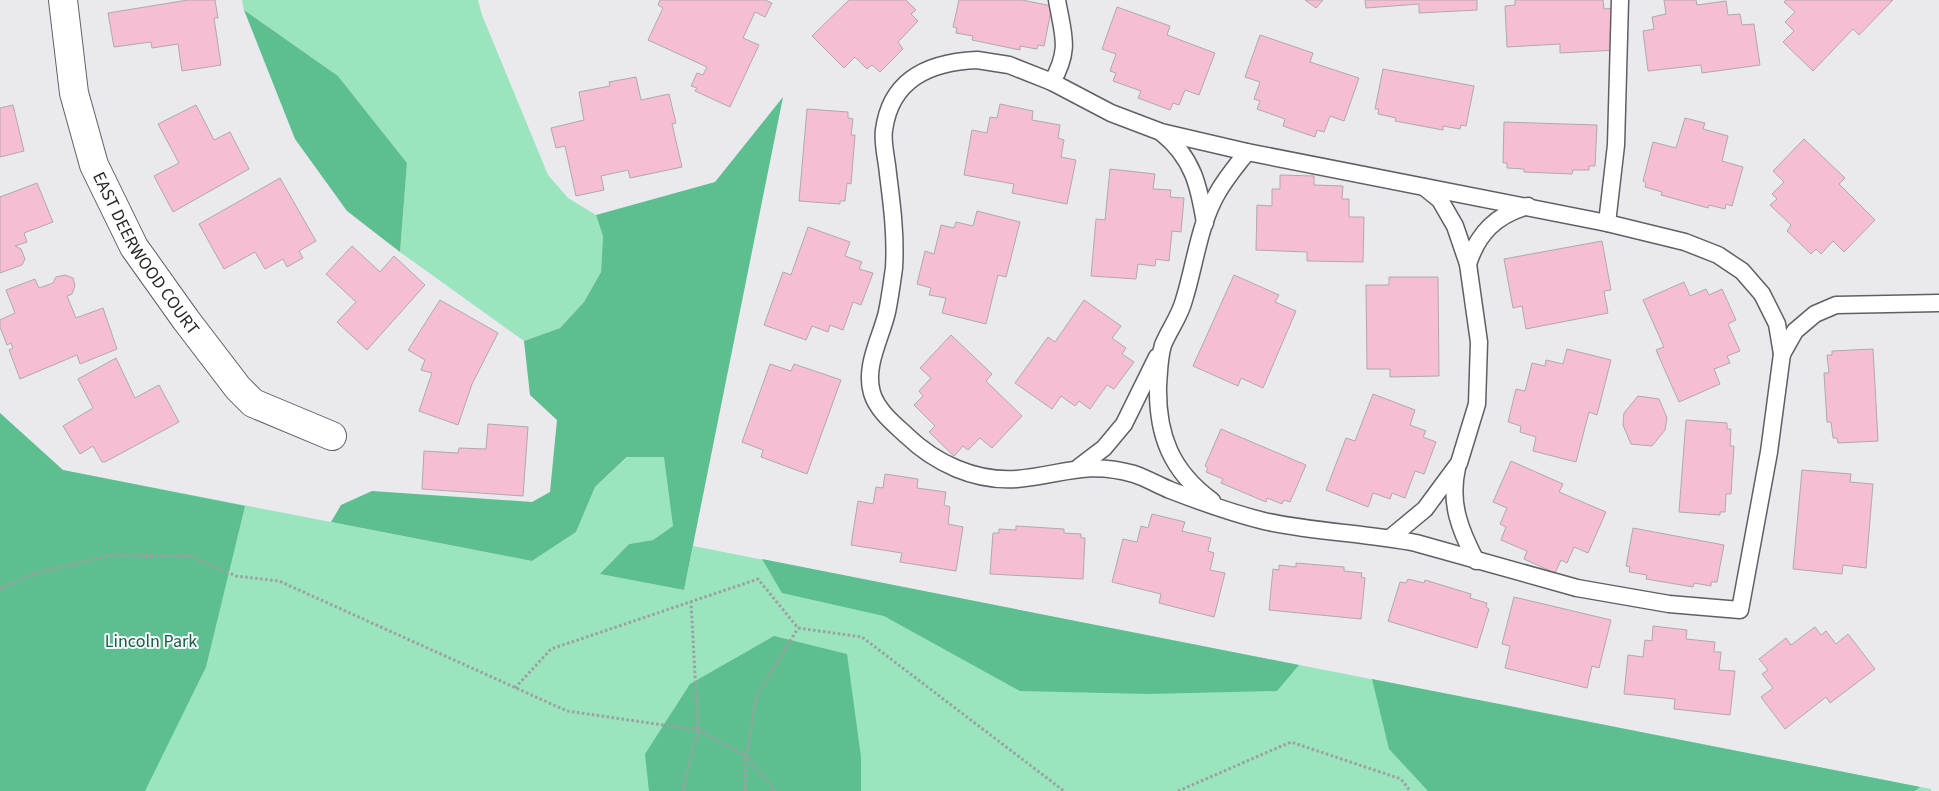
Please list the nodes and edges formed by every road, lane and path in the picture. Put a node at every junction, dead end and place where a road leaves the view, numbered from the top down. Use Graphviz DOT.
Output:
graph roads {
  1 [pos="63,0"];
  2 [pos="1057,0"];
  3 [pos="1620,0"];
  4 [pos="1052,82"];
  5 [pos="1161,132"];
  6 [pos="1247,152"];
  7 [pos="1421,185"];
  8 [pos="1528,206"];
  9 [pos="1205,223"];
  10 [pos="1607,223"];
  11 [pos="1468,264"];
  12 [pos="1939,303"];
  13 [pos="1163,346"];
  14 [pos="1782,354"];
  15 [pos="332,436"];
  16 [pos="1458,463"];
  17 [pos="1079,467"];
  18 [pos="1226,511"];
  19 [pos="1390,538"];
  20 [pos="1476,561"];
  21 [pos="0,589"];
  22 [pos="691,602"];
  23 [pos="798,628"];
  24 [pos="515,688"];
  25 [pos="698,730"];
  26 [pos="746,756"];
  27 [pos="682,791"];
  28 [pos="745,791"];
  29 [pos="775,791"];
  30 [pos="1064,791"];
  31 [pos="1178,791"];
  32 [pos="1410,791"];
  1 -- 15 [label="street, EAST DEERWOOD COURT"];
  2 -- 4 [label="lane"];
  3 -- 10 [label="lane"];
  4 -- 5 [label="lane"];
  4 -- 17 [label="lane"];
  5 -- 6 [label="lane"];
  5 -- 9 [label="lane"];
  6 -- 7 [label="lane"];
  6 -- 9 [label="lane"];
  7 -- 8 [label="lane"];
  7 -- 11 [label="lane"];
  8 -- 10 [label="lane"];
  8 -- 11 [label="lane"];
  9 -- 13 [label="lane"];
  10 -- 14 [label="lane"];
  11 -- 16 [label="lane"];
  12 -- 14 [label="lane"];
  13 -- 17 [label="lane"];
  13 -- 18 [label="lane"];
  14 -- 20 [label="lane"];
  16 -- 19 [label="lane"];
  16 -- 20 [label="lane"];
  17 -- 18 [label="lane"];
  18 -- 19 [label="lane"];
  19 -- 20 [label="lane"];
  21 -- 24 [label="path"];
  22 -- 23 [label="path"];
  22 -- 24 [label="path"];
  22 -- 25 [label="path"];
  23 -- 26 [label="path"];
  23 -- 30 [label="path"];
  24 -- 25 [label="path"];
  25 -- 26 [label="path"];
  25 -- 27 [label="path"];
  26 -- 28 [label="path"];
  26 -- 29 [label="path"];
  31 -- 32 [label="path"];
}
